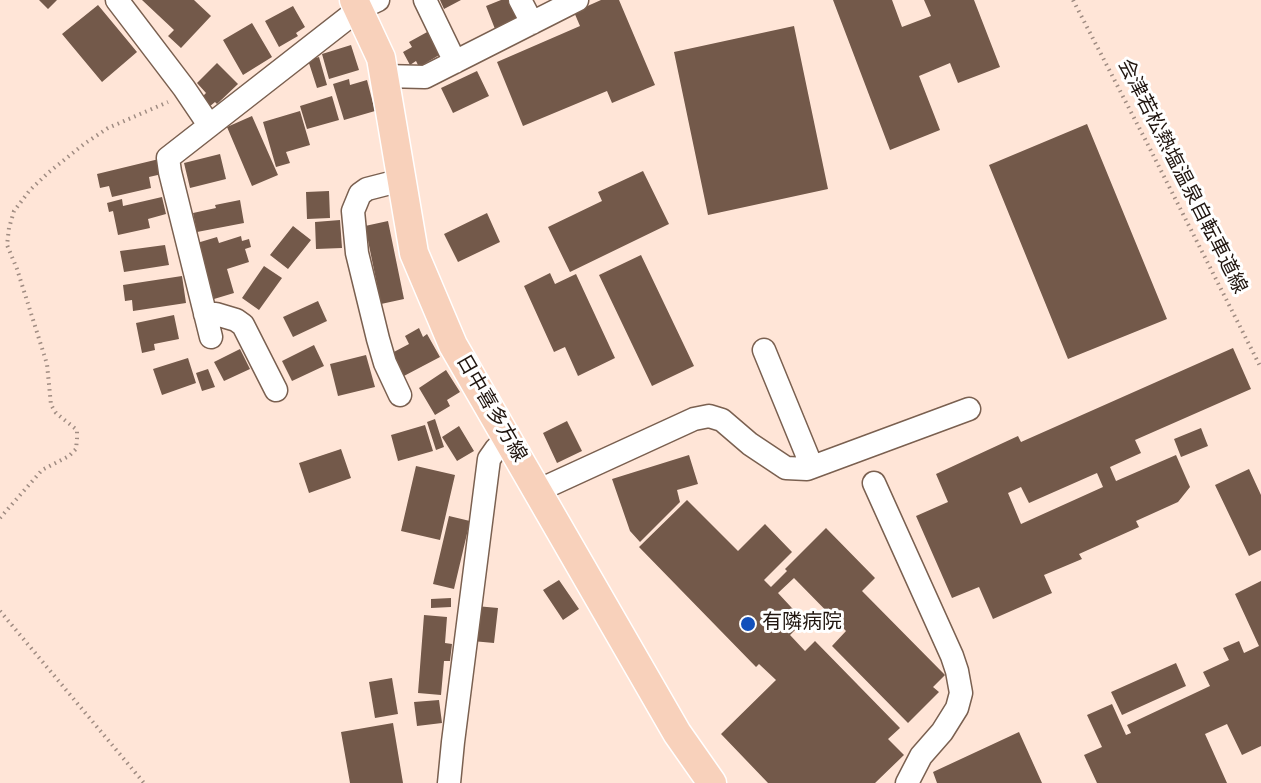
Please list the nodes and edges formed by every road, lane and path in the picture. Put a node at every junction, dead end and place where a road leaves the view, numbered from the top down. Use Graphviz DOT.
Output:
graph roads {
  1 [pos="117,0"];
  2 [pos="425,0"];
  3 [pos="520,0"];
  4 [pos="578,0"];
  5 [pos="1072,0"];
  6 [pos="364,3"];
  7 [pos="532,23"];
  8 [pos="455,62"];
  9 [pos="384,76"];
  10 [pos="187,93"];
  11 [pos="209,125"];
  12 [pos="402,180"];
  13 [pos="205,314"];
  14 [pos="211,337"];
  15 [pos="764,351"];
  16 [pos="1261,368"];
  17 [pos="276,390"];
  18 [pos="400,395"];
  19 [pos="969,409"];
  20 [pos="507,438"];
  21 [pos="812,467"];
  22 [pos="874,483"];
  23 [pos="537,491"];
  24 [pos="0,518"];
  25 [pos="0,611"];
  26 [pos="144,783"];
  27 [pos="449,783"];
  28 [pos="712,783"];
  29 [pos="907,783"];
  1 -- 10 [label="street"];
  2 -- 8 [label="street"];
  3 -- 7 [label="street"];
  4 -- 7 [label="street"];
  5 -- 16 [label="path, 会津若松熱塩温泉自転車道線"];
  6 -- 9 [label="main road, 日中喜多方線"];
  6 -- 11 [label="street"];
  7 -- 8 [label="street"];
  8 -- 9 [label="street"];
  9 -- 12 [label="main road, 日中喜多方線"];
  10 -- 11 [label="street"];
  10 -- 24 [label="path"];
  11 -- 13 [label="street"];
  12 -- 18 [label="street"];
  12 -- 20 [label="main road, 日中喜多方線"];
  13 -- 14 [label="street"];
  13 -- 17 [label="street"];
  15 -- 21 [label="street"];
  19 -- 21 [label="street"];
  20 -- 23 [label="main road, 日中喜多方線"];
  20 -- 27 [label="street"];
  21 -- 23 [label="street"];
  22 -- 29 [label="street"];
  23 -- 28 [label="main road, 日中喜多方線"];
  25 -- 26 [label="path"];
}
